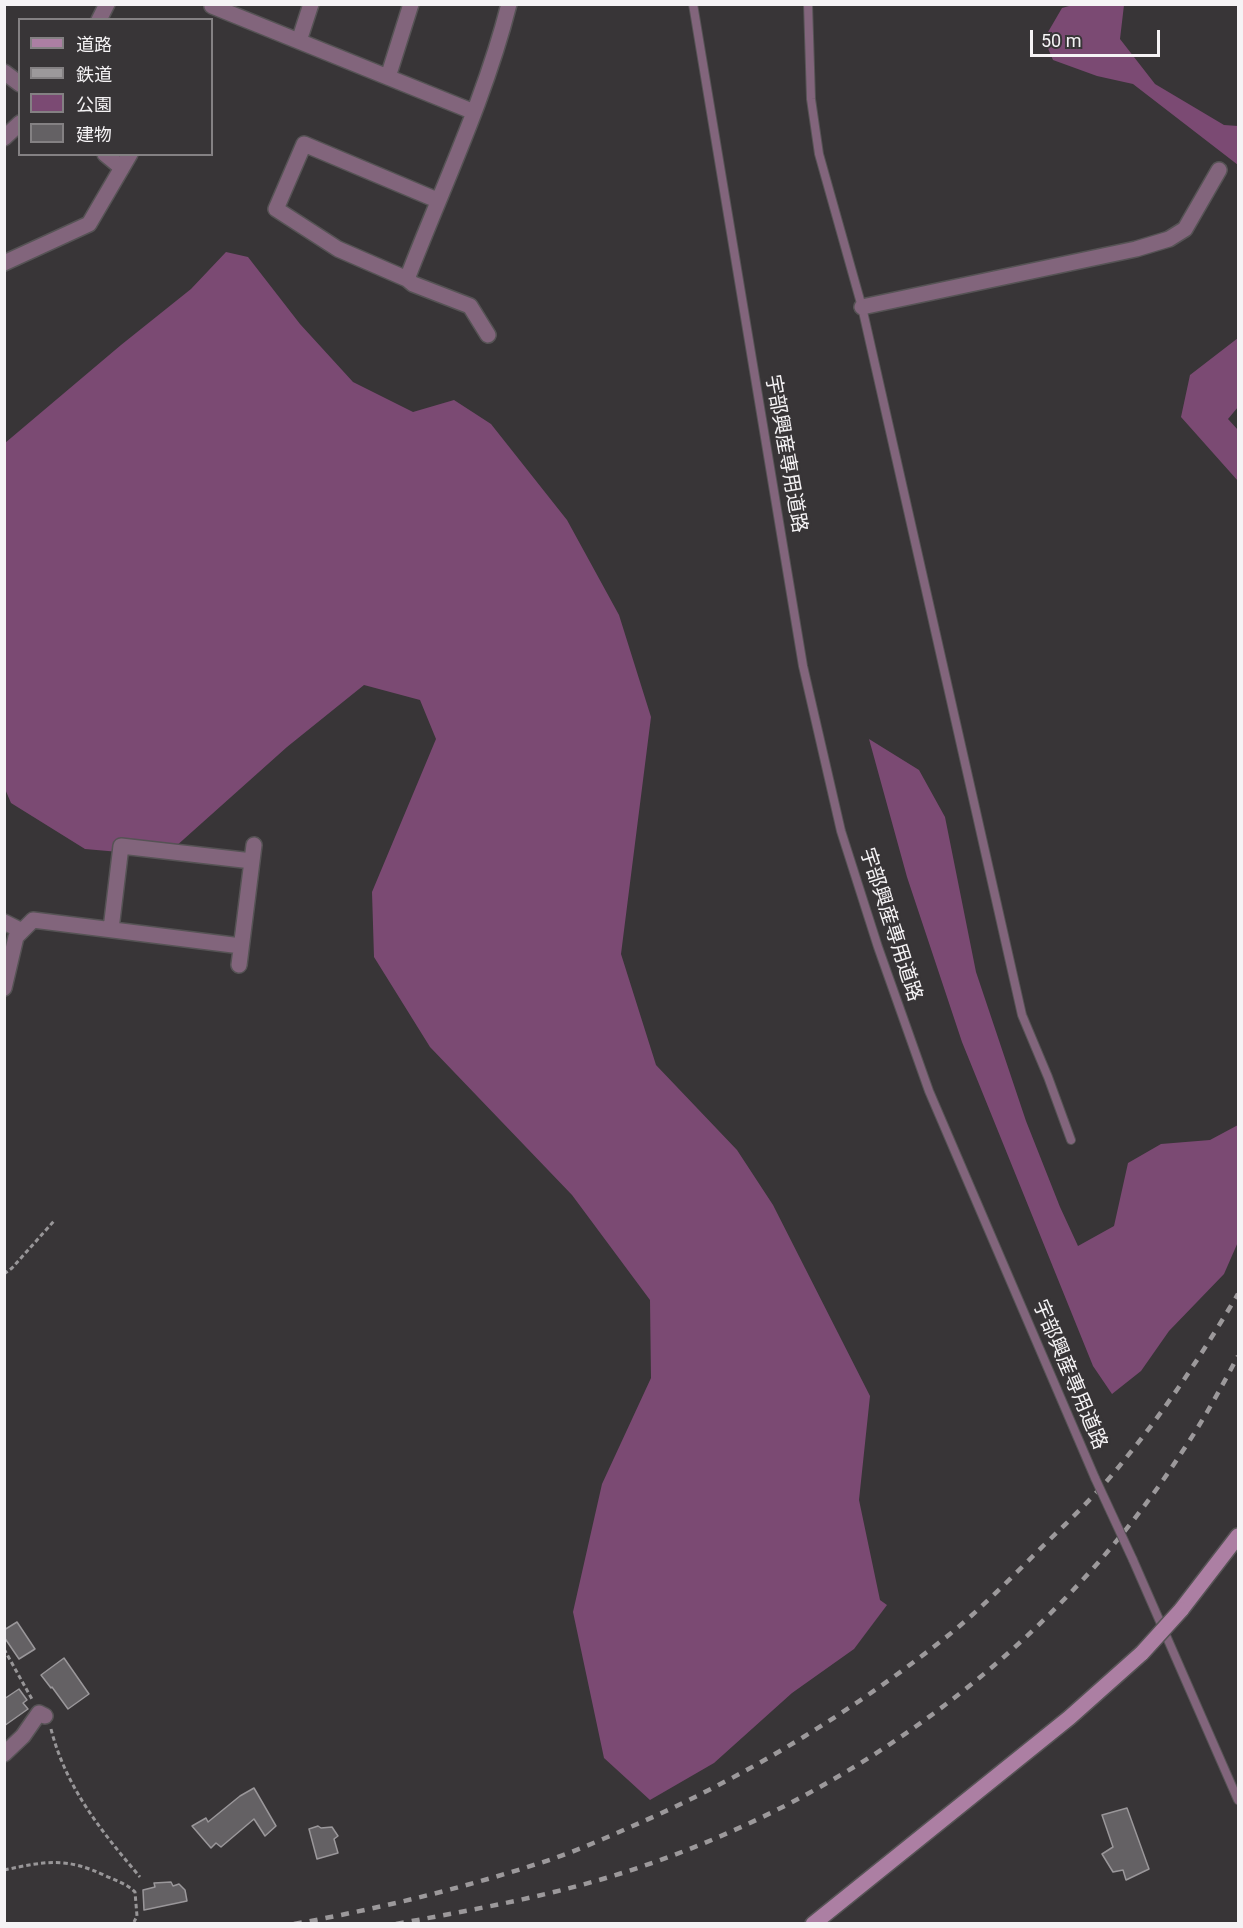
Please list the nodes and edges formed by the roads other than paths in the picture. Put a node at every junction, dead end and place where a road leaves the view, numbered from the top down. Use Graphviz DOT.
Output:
graph roads {
  1 [pos="107,4"];
  2 [pos="311,4"];
  3 [pos="411,4"];
  4 [pos="509,4"];
  5 [pos="693,4"];
  6 [pos="808,4"];
  7 [pos="210,10"];
  8 [pos="100,18"];
  9 [pos="299,41"];
  10 [pos="4,72"];
  11 [pos="388,77"];
  12 [pos="18,82"];
  13 [pos="474,112"];
  14 [pos="18,125"];
  15 [pos="4,138"];
  16 [pos="107,156"];
  17 [pos="129,156"];
  18 [pos="122,168"];
  19 [pos="1219,170"];
  20 [pos="437,200"];
  21 [pos="4,264"];
  22 [pos="407,279"];
  23 [pos="862,307"];
  24 [pos="488,335"];
  25 [pos="4,922"];
  26 [pos="111,929"];
  27 [pos="22,931"];
  28 [pos="241,946"];
  29 [pos="239,965"];
  30 [pos="4,988"];
  31 [pos="1071,1140"];
  32 [pos="1239,1536"];
  33 [pos="42,1714"];
  34 [pos="5,1754"];
  35 [pos="1239,1800"];
  36 [pos="813,1923"];
  1 -- 8 [label="street"];
  2 -- 9 [label="street"];
  3 -- 11 [label="street"];
  4 -- 13 [label="street"];
  5 -- 35 [label="lane, 宇部興産専用道路, bridge"];
  6 -- 23 [label="lane"];
  7 -- 9 [label="street"];
  9 -- 11 [label="street"];
  10 -- 12 [label="street"];
  11 -- 13 [label="street"];
  13 -- 20 [label="street"];
  14 -- 15 [label="street"];
  16 -- 18 [label="street"];
  17 -- 18 [label="street"];
  18 -- 21 [label="street"];
  19 -- 23 [label="street"];
  20 -- 22 [label="street"];
  20 -- 22 [label="street"];
  22 -- 24 [label="street"];
  23 -- 31 [label="lane"];
  25 -- 27 [label="street"];
  26 -- 27 [label="street"];
  26 -- 28 [label="street"];
  26 -- 28 [label="street"];
  27 -- 30 [label="street"];
  28 -- 29 [label="street"];
  32 -- 36 [label="street, bridge"];
  33 -- 34 [label="street"];
}
